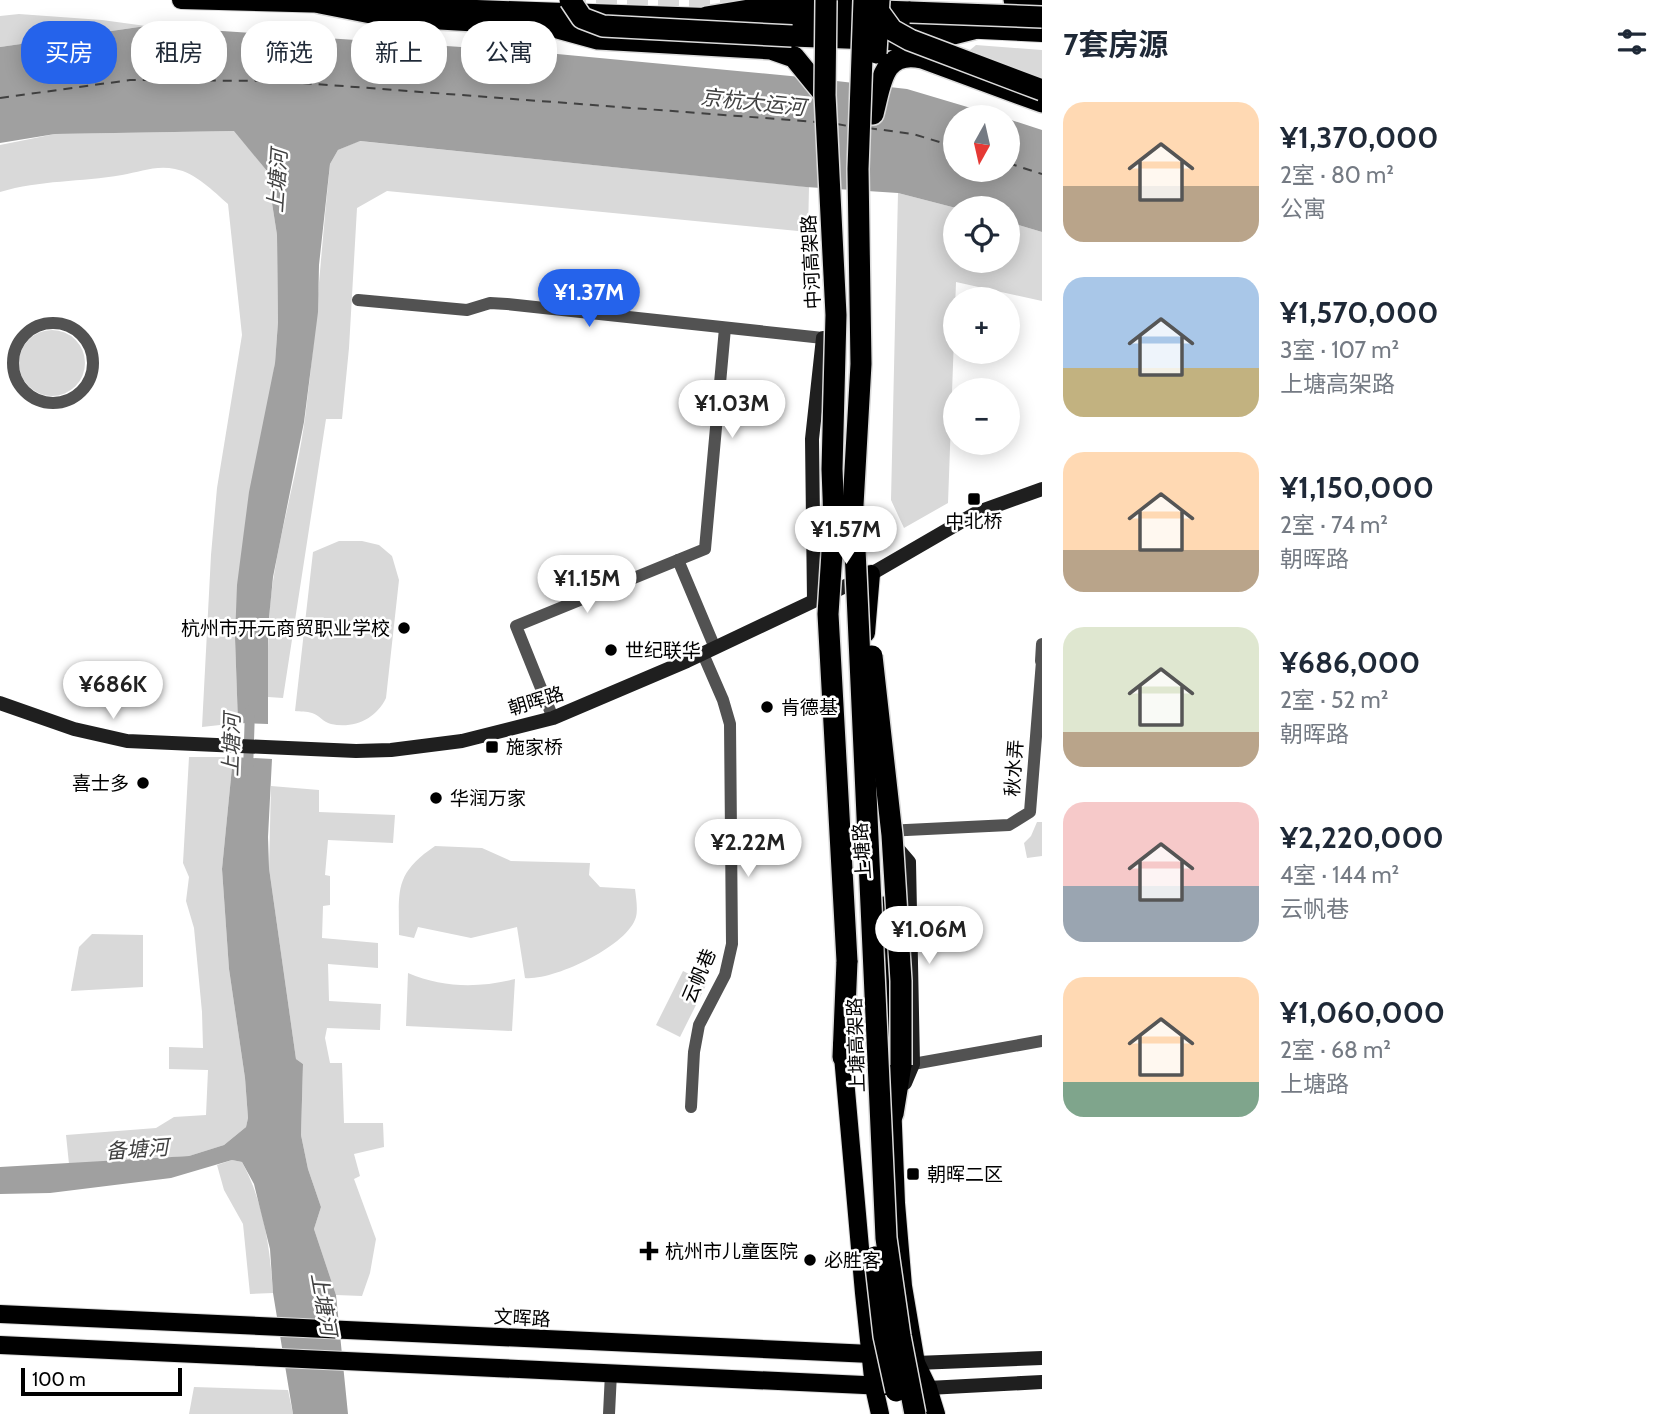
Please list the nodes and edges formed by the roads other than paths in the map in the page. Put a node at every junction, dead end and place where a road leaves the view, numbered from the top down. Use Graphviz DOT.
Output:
graph roads {
  1 [pos="181,0"];
  2 [pos="570,0"];
  3 [pos="826,0"];
  4 [pos="1014,0"];
  5 [pos="1042,2"];
  6 [pos="320,4"];
  7 [pos="874,4"];
  8 [pos="706,17"];
  9 [pos="1042,17"];
  10 [pos="973,29"];
  11 [pos="1042,33"];
  12 [pos="1042,90"];
  13 [pos="825,95"];
  14 [pos="1042,102"];
  15 [pos="873,114"];
  16 [pos="358,300"];
  17 [pos="725,328"];
  18 [pos="823,338"];
  19 [pos="14,369"];
  20 [pos="0,371"];
  21 [pos="867,463"];
  22 [pos="1042,489"];
  23 [pos="853,505"];
  24 [pos="834,522"];
  25 [pos="678,560"];
  26 [pos="871,575"];
  27 [pos="835,590"];
  28 [pos="814,600"];
  29 [pos="1042,644"];
  30 [pos="709,651"];
  31 [pos="1042,661"];
  32 [pos="0,702"];
  33 [pos="554,718"];
  34 [pos="883,831"];
  35 [pos="1042,1041"];
  36 [pos="843,1057"];
  37 [pos="907,1064"];
  38 [pos="691,1107"];
  39 [pos="893,1114"];
  40 [pos="0,1314"];
  41 [pos="0,1345"];
  42 [pos="871,1354"];
  43 [pos="1042,1359"];
  44 [pos="916,1363"];
  45 [pos="611,1373"];
  46 [pos="1042,1382"];
  47 [pos="874,1387"];
  48 [pos="928,1388"];
  49 [pos="609,1414"];
  50 [pos="880,1414"];
  51 [pos="900,1414"];
  52 [pos="915,1414"];
  53 [pos="936,1414"];
  1 -- 6 [label="main road"];
  2 -- 10 [label="highway, bridge"];
  3 -- 13 [label="highway, 中河高架路, bridge"];
  4 -- 5 [label="highway"];
  6 -- 8 [label="main road"];
  6 -- 13 [label="highway"];
  7 -- 12 [label="highway, bridge"];
  7 -- 15 [label="highway, bridge"];
  7 -- 23 [label="highway, bridge"];
  8 -- 9 [label="highway, bridge"];
  8 -- 10 [label="main road"];
  10 -- 11 [label="main road"];
  13 -- 24 [label="highway, 中河高架路, bridge"];
  14 -- 15 [label="highway"];
  15 -- 21 [label="highway"];
  16 -- 17 [label="street"];
  17 -- 18 [label="street"];
  17 -- 25 [label="street"];
  18 -- 28 [label="street"];
  19 -- 19 [label="street"];
  19 -- 20 [label="street"];
  21 -- 23 [label="highway, bridge"];
  21 -- 37 [label="highway, bridge"];
  22 -- 26 [label="street, 朝晖路"];
  23 -- 52 [label="highway, 上塘高架路, bridge"];
  24 -- 36 [label="highway, bridge"];
  24 -- 51 [label="highway, 上塘高架路, bridge"];
  25 -- 30 [label="street, 云帆巷"];
  25 -- 33 [label="street"];
  26 -- 27 [label="street, 朝晖路"];
  26 -- 34 [label="main road, 上塘路"];
  27 -- 28 [label="street, 朝晖路"];
  27 -- 36 [label="main road, 上塘路"];
  28 -- 30 [label="street, 朝晖路"];
  29 -- 31 [label="street"];
  30 -- 33 [label="street, 朝晖路"];
  30 -- 38 [label="street, 云帆巷"];
  31 -- 34 [label="street, 秋水弄"];
  32 -- 33 [label="street, 朝晖路"];
  34 -- 37 [label="street"];
  34 -- 39 [label="main road, 上塘路"];
  35 -- 37 [label="street"];
  36 -- 42 [label="main road, 上塘路"];
  37 -- 39 [label="highway"];
  39 -- 44 [label="main road, 上塘路"];
  40 -- 42 [label="main road, 文晖路"];
  41 -- 45 [label="main road"];
  42 -- 44 [label="main road, 文晖路"];
  42 -- 47 [label="main road, 上塘路"];
  43 -- 44 [label="street, 文晖路"];
  44 -- 48 [label="main road, 上塘路"];
  45 -- 47 [label="main road"];
  45 -- 49 [label="street"];
  46 -- 48 [label="street"];
  47 -- 48 [label="main road"];
  47 -- 50 [label="main road, 上塘路"];
  48 -- 53 [label="main road, 上塘路"];
}
